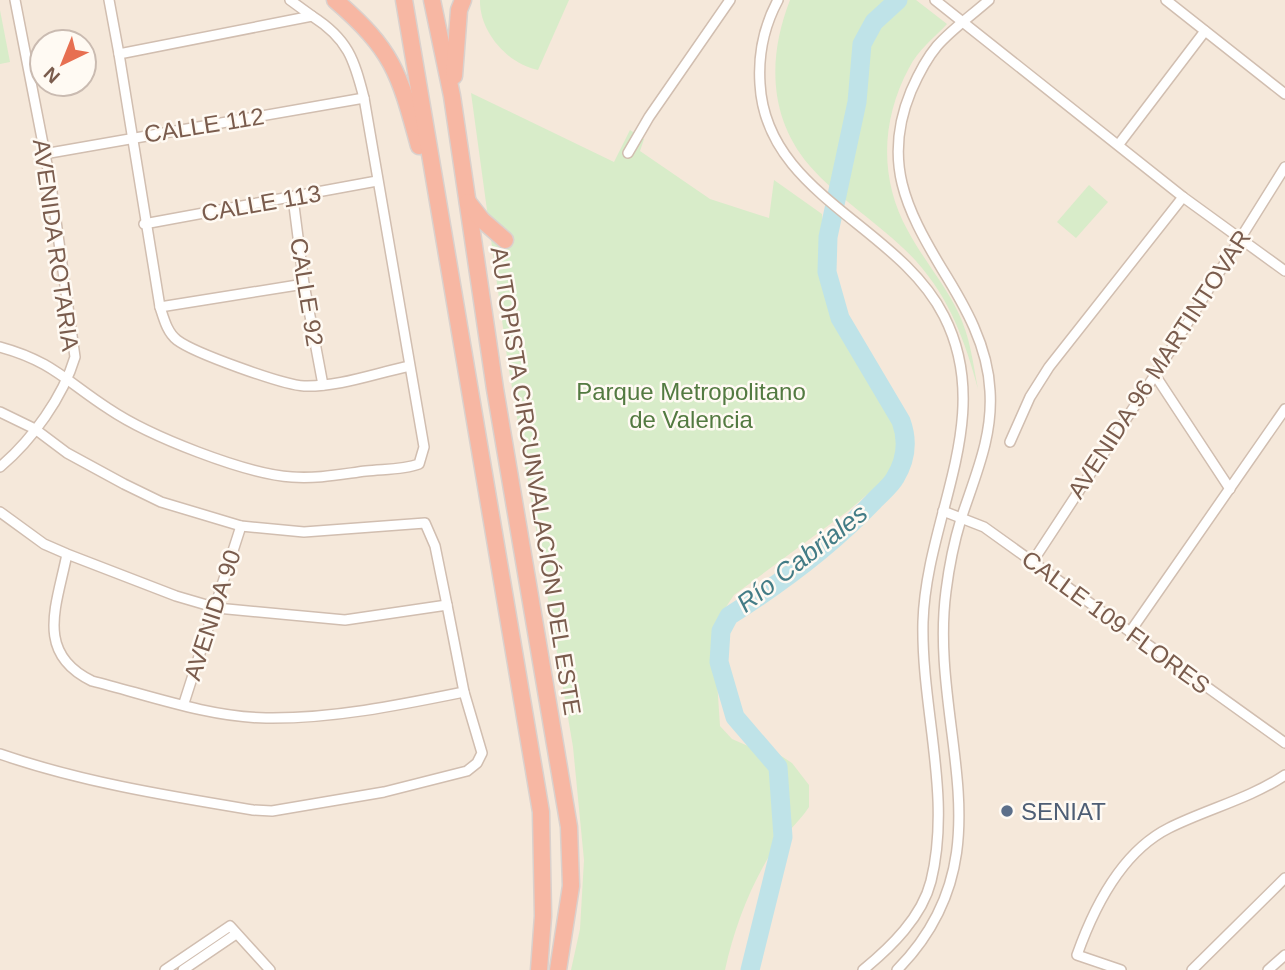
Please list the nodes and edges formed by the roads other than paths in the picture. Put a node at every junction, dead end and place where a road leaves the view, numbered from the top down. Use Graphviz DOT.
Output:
graph roads {
  1 [pos="15,0"];
  2 [pos="21,0"];
  3 [pos="109,0"];
  4 [pos="290,0"];
  5 [pos="335,0"];
  6 [pos="404,0"];
  7 [pos="432,0"];
  8 [pos="463,0"];
  9 [pos="730,0"];
  10 [pos="778,0"];
  11 [pos="935,0"];
  12 [pos="989,0"];
  13 [pos="1166,0"];
  14 [pos="20,13"];
  15 [pos="312,16"];
  16 [pos="962,24"];
  17 [pos="1205,31"];
  18 [pos="119,54"];
  19 [pos="1285,94"];
  20 [pos="452,96"];
  21 [pos="364,98"];
  22 [pos="132,137"];
  23 [pos="1119,144"];
  24 [pos="628,153"];
  25 [pos="44,154"];
  26 [pos="1285,167"];
  27 [pos="377,181"];
  28 [pos="1183,197"];
  29 [pos="293,198"];
  30 [pos="468,201"];
  31 [pos="440,217"];
  32 [pos="144,224"];
  33 [pos="1240,238"];
  34 [pos="476,258"];
  35 [pos="1285,271"];
  36 [pos="304,284"];
  37 [pos="160,307"];
  38 [pos="0,346"];
  39 [pos="410,366"];
  40 [pos="1155,375"];
  41 [pos="69,378"];
  42 [pos="323,385"];
  43 [pos="1285,410"];
  44 [pos="0,412"];
  45 [pos="35,429"];
  46 [pos="1010,442"];
  47 [pos="0,467"];
  48 [pos="1230,489"];
  49 [pos="943,511"];
  50 [pos="0,512"];
  51 [pos="961,519"];
  52 [pos="241,526"];
  53 [pos="67,554"];
  54 [pos="1033,561"];
  55 [pos="447,605"];
  56 [pos="217,608"];
  57 [pos="1130,632"];
  58 [pos="464,692"];
  59 [pos="184,703"];
  60 [pos="1285,743"];
  61 [pos="0,754"];
  62 [pos="1285,775"];
  63 [pos="1285,878"];
  64 [pos="233,930"];
  65 [pos="1285,955"];
  66 [pos="164,970"];
  67 [pos="183,970"];
  68 [pos="270,970"];
  69 [pos="538,970"];
  70 [pos="558,970"];
  71 [pos="863,970"];
  72 [pos="897,970"];
  73 [pos="1121,970"];
  74 [pos="1192,970"];
  75 [pos="1268,970"];
  1 -- 14 [label="street, AVENIDA ROTARIA"];
  2 -- 14 [label="street"];
  3 -- 18 [label="street"];
  4 -- 15 [label="street"];
  5 -- 31 [label="highway"];
  6 -- 31 [label="highway, AUTOPISTA CIRCUNVALACIÓN DEL ESTE"];
  7 -- 20 [label="highway, AUTOPISTA CIRCUNVALACIÓN DEL ESTE"];
  8 -- 20 [label="highway"];
  9 -- 24 [label="street"];
  10 -- 49 [label="street"];
  11 -- 16 [label="street"];
  12 -- 16 [label="street"];
  13 -- 17 [label="street"];
  14 -- 25 [label="street, AVENIDA ROTARIA"];
  15 -- 18 [label="street"];
  15 -- 21 [label="street"];
  16 -- 23 [label="street"];
  16 -- 51 [label="street"];
  17 -- 19 [label="street"];
  17 -- 23 [label="street"];
  18 -- 22 [label="street"];
  20 -- 30 [label="highway, AUTOPISTA CIRCUNVALACIÓN DEL ESTE"];
  21 -- 22 [label="street, CALLE 112"];
  21 -- 27 [label="street"];
  22 -- 25 [label="street, CALLE 112"];
  22 -- 32 [label="street"];
  23 -- 28 [label="street"];
  25 -- 41 [label="street, AVENIDA ROTARIA"];
  26 -- 33 [label="street, AVENIDA 96 MARTINTOVAR"];
  27 -- 29 [label="street, CALLE 113"];
  27 -- 39 [label="street"];
  28 -- 33 [label="street"];
  28 -- 46 [label="street"];
  29 -- 32 [label="street, CALLE 113"];
  29 -- 36 [label="street, CALLE 92"];
  30 -- 34 [label="highway, AUTOPISTA CIRCUNVALACIÓN DEL ESTE"];
  30 -- 34 [label="highway"];
  31 -- 69 [label="highway, AUTOPISTA CIRCUNVALACIÓN DEL ESTE"];
  32 -- 37 [label="street"];
  33 -- 35 [label="street"];
  33 -- 40 [label="street, AVENIDA 96 MARTINTOVAR"];
  34 -- 70 [label="highway, AUTOPISTA CIRCUNVALACIÓN DEL ESTE"];
  36 -- 37 [label="street"];
  36 -- 42 [label="street, CALLE 92"];
  37 -- 42 [label="street"];
  38 -- 41 [label="street"];
  39 -- 41 [label="street"];
  39 -- 42 [label="street"];
  40 -- 48 [label="street"];
  40 -- 54 [label="street, AVENIDA 96 MARTINTOVAR"];
  41 -- 45 [label="street, AVENIDA ROTARIA"];
  43 -- 48 [label="street"];
  44 -- 45 [label="street"];
  45 -- 47 [label="street, AVENIDA ROTARIA"];
  45 -- 52 [label="street"];
  48 -- 57 [label="street"];
  49 -- 51 [label="street, CALLE 109 FLORES"];
  49 -- 71 [label="street"];
  50 -- 53 [label="street"];
  51 -- 54 [label="street, CALLE 109 FLORES"];
  51 -- 72 [label="street"];
  52 -- 55 [label="street"];
  52 -- 56 [label="street, AVENIDA 90"];
  53 -- 56 [label="street"];
  53 -- 59 [label="street"];
  54 -- 57 [label="street, CALLE 109 FLORES"];
  55 -- 56 [label="street"];
  55 -- 58 [label="street"];
  56 -- 59 [label="street, AVENIDA 90"];
  57 -- 60 [label="street, CALLE 109 FLORES"];
  58 -- 59 [label="street"];
  58 -- 61 [label="street"];
  62 -- 73 [label="street"];
  63 -- 74 [label="street"];
  64 -- 66 [label="street"];
  64 -- 67 [label="street"];
  64 -- 68 [label="street"];
  65 -- 75 [label="street"];
}
